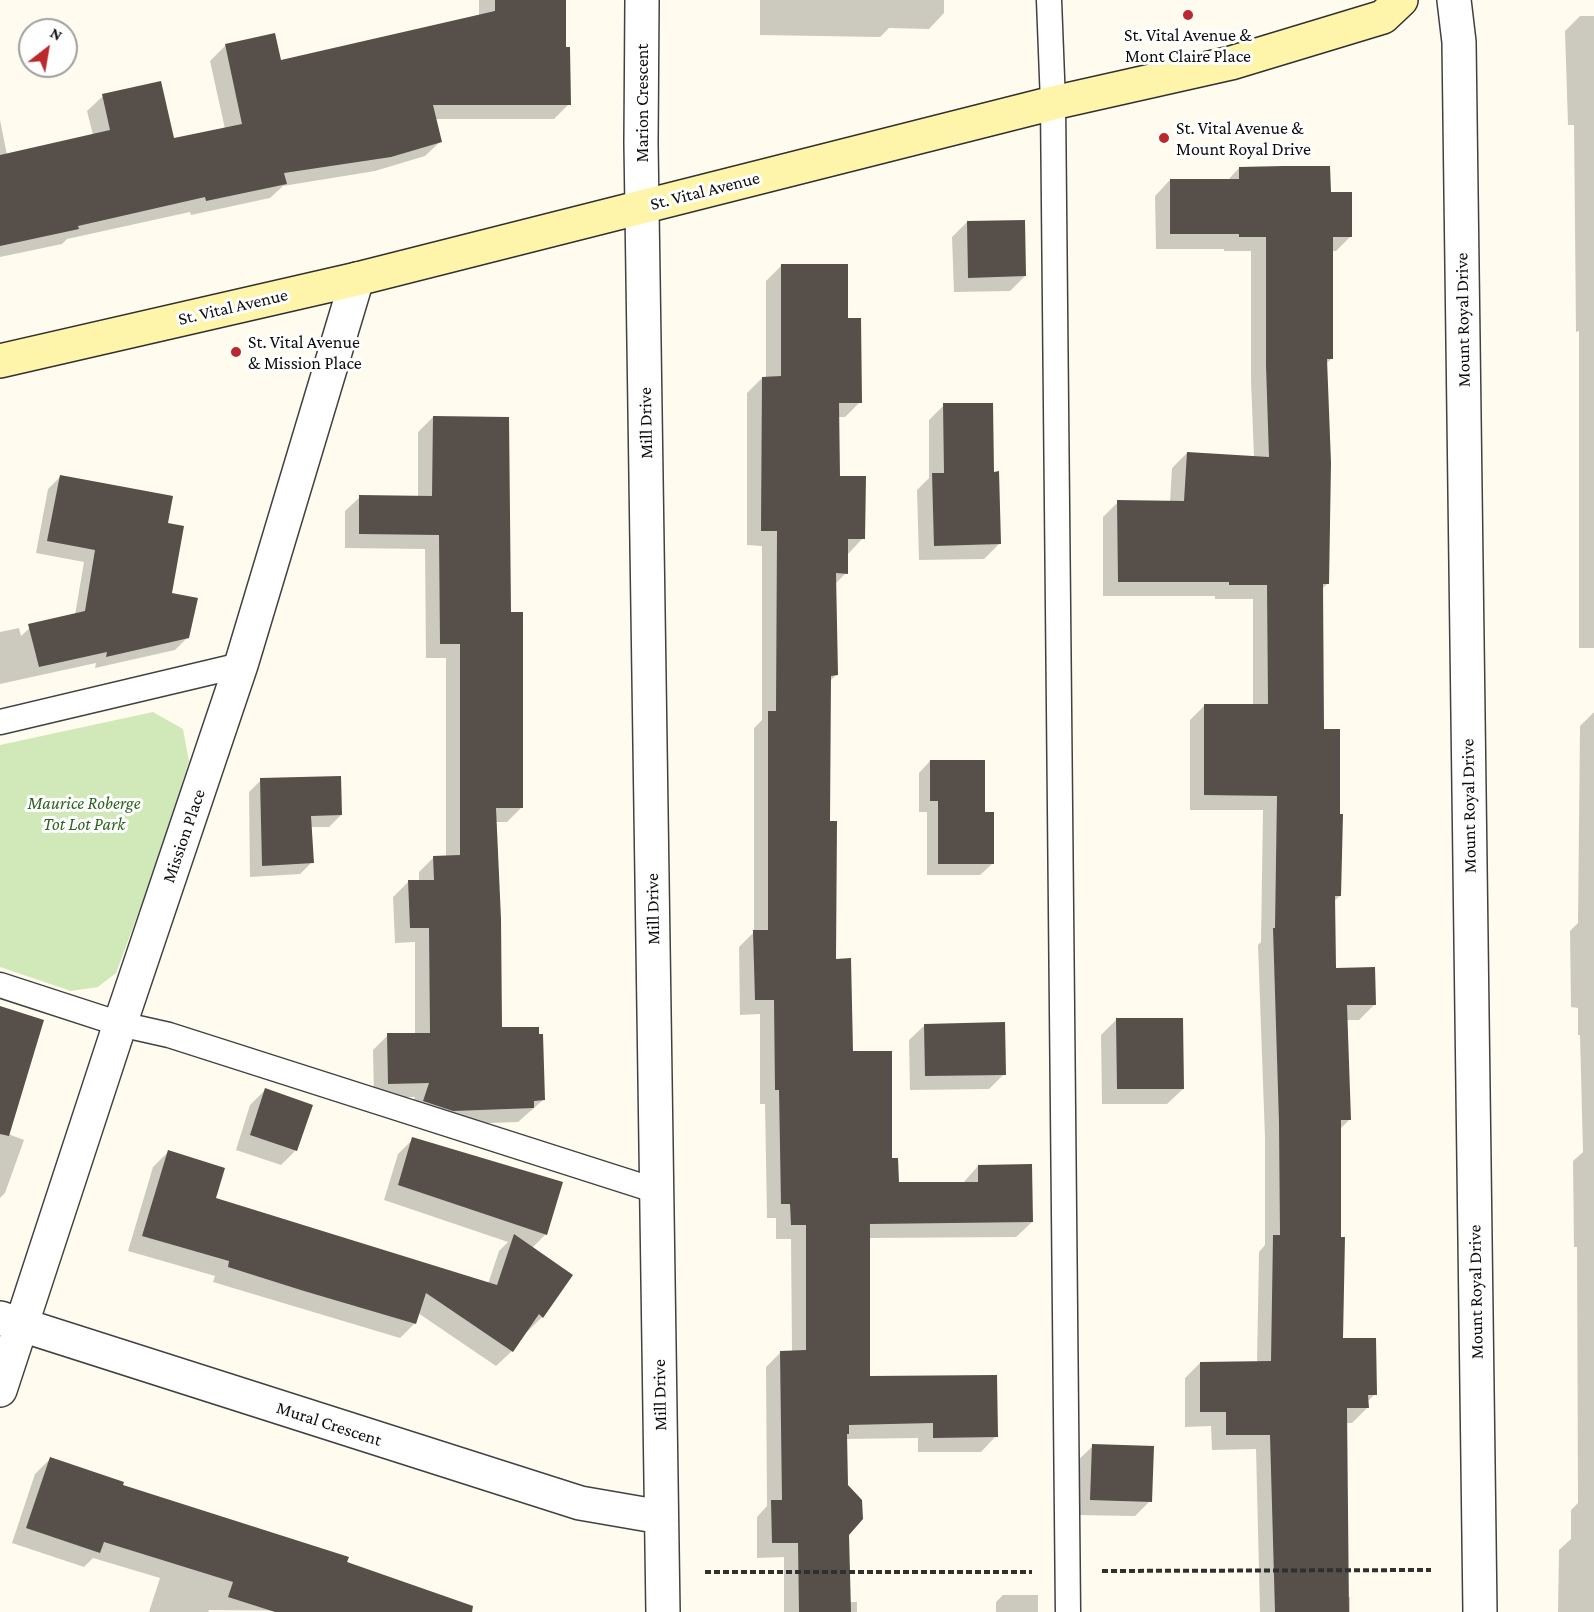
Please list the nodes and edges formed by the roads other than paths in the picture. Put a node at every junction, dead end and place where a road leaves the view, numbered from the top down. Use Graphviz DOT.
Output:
graph roads {
  1 [pos="642,0"];
  2 [pos="1049,0"];
  3 [pos="1401,0"];
  4 [pos="1454,0"];
  5 [pos="1053,103"];
  6 [pos="642,206"];
  7 [pos="357,279"];
  8 [pos="0,361"];
  9 [pos="242,665"];
  10 [pos="0,722"];
  11 [pos="0,985"];
  12 [pos="120,1024"];
  13 [pos="657,1191"];
  14 [pos="10,1322"];
  15 [pos="0,1390"];
  16 [pos="661,1517"];
  17 [pos="663,1612"];
  18 [pos="1068,1612"];
  19 [pos="1480,1612"];
  1 -- 6 [label="street, Marion Crescent"];
  2 -- 5 [label="lane"];
  3 -- 5 [label="street, St. Vital Avenue"];
  4 -- 19 [label="street, Mount Royal Drive"];
  5 -- 6 [label="street, St. Vital Avenue"];
  5 -- 18 [label="lane"];
  6 -- 7 [label="street, St. Vital Avenue"];
  6 -- 13 [label="street, Mill Drive"];
  7 -- 8 [label="street, St. Vital Avenue"];
  7 -- 9 [label="street, Mission Place"];
  9 -- 10 [label="lane"];
  9 -- 12 [label="street, Mission Place"];
  11 -- 12 [label="lane"];
  12 -- 13 [label="lane"];
  12 -- 14 [label="street, Mission Place"];
  13 -- 16 [label="street, Mill Drive"];
  14 -- 15 [label="street, Mission Place"];
  14 -- 16 [label="street, Mural Crescent"];
  16 -- 17 [label="street, Mill Drive"];
}
